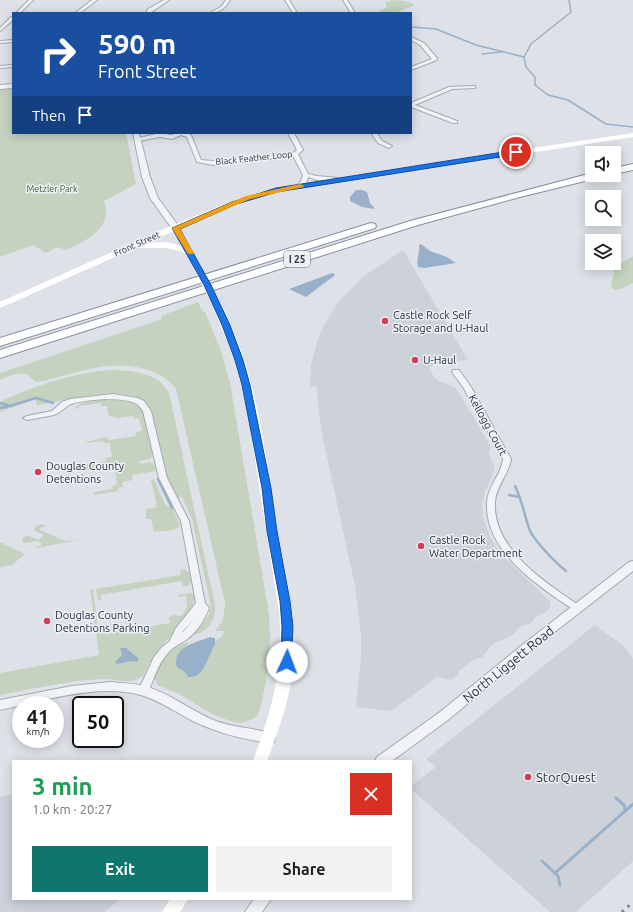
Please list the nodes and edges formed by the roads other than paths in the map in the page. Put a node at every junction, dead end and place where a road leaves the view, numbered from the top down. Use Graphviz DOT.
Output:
graph roads {
  1 [pos="31,0"];
  2 [pos="95,0"];
  3 [pos="167,0"];
  4 [pos="228,0"];
  5 [pos="287,0"];
  6 [pos="345,0"];
  7 [pos="19,12"];
  8 [pos="78,12"];
  9 [pos="149,12"];
  10 [pos="214,12"];
  11 [pos="294,12"];
  12 [pos="353,12"];
  13 [pos="12,19"];
  14 [pos="0,30"];
  15 [pos="412,39"];
  16 [pos="12,41"];
  17 [pos="0,42"];
  18 [pos="12,66"];
  19 [pos="0,67"];
  20 [pos="412,69"];
  21 [pos="12,82"];
  22 [pos="0,83"];
  23 [pos="12,86"];
  24 [pos="0,87"];
  25 [pos="473,87"];
  26 [pos="412,105"];
  27 [pos="412,105"];
  28 [pos="455,122"];
  29 [pos="159,134"];
  30 [pos="179,134"];
  31 [pos="184,134"];
  32 [pos="292,134"];
  33 [pos="375,134"];
  34 [pos="633,135"];
  35 [pos="137,136"];
  36 [pos="389,146"];
  37 [pos="295,154"];
  38 [pos="633,159"];
  39 [pos="621,162"];
  40 [pos="633,167"];
  41 [pos="585,170"];
  42 [pos="621,170"];
  43 [pos="306,175"];
  44 [pos="585,178"];
  45 [pos="338,180"];
  46 [pos="299,186"];
  47 [pos="176,228"];
  48 [pos="131,246"];
  49 [pos="189,251"];
  50 [pos="0,305"];
  51 [pos="0,342"];
  52 [pos="0,354"];
  53 [pos="456,372"];
  54 [pos="27,418"];
  55 [pos="633,565"];
  56 [pos="577,608"];
  57 [pos="144,691"];
  58 [pos="0,705"];
  59 [pos="269,738"];
  60 [pos="260,760"];
  61 [pos="383,760"];
  62 [pos="179,900"];
  63 [pos="263,900"];
  64 [pos="170,912"];
  65 [pos="252,912"];
  1 -- 7 [label="street"];
  2 -- 8 [label="street"];
  3 -- 9 [label="street"];
  4 -- 10 [label="street"];
  5 -- 11 [label="street"];
  6 -- 12 [label="street"];
  13 -- 14 [label="street"];
  15 -- 20 [label="street"];
  16 -- 17 [label="street"];
  18 -- 19 [label="street"];
  21 -- 22 [label="street"];
  23 -- 24 [label="street"];
  25 -- 26 [label="street"];
  27 -- 28 [label="street"];
  29 -- 30 [label="street, Black Feather Loop"];
  29 -- 35 [label="street, Black Feather Loop"];
  31 -- 37 [label="street, Black Feather Loop"];
  32 -- 37 [label="street, Black Feather Loop"];
  33 -- 36 [label="street"];
  34 -- 45 [label="main road, Front Street"];
  35 -- 47 [label="street"];
  37 -- 43 [label="street"];
  38 -- 39 [label="highway"];
  40 -- 42 [label="highway"];
  41 -- 51 [label="highway, I 25"];
  43 -- 45 [label="street"];
  43 -- 46 [label="street"];
  44 -- 52 [label="highway, I 25"];
  45 -- 46 [label="main road, Front Street"];
  46 -- 47 [label="main road, Front Street"];
  47 -- 48 [label="main road, Front Street"];
  47 -- 49 [label="main road"];
  48 -- 49 [label="main road"];
  48 -- 50 [label="main road, Front Street"];
  49 -- 59 [label="main road, bridge"];
  53 -- 56 [label="street, Kellogg Court"];
  54 -- 57 [label="street"];
  55 -- 56 [label="street, North Liggett Road"];
  56 -- 61 [label="street, North Liggett Road"];
  57 -- 58 [label="street"];
  57 -- 59 [label="street"];
  59 -- 60 [label="main road"];
  62 -- 64 [label="main road"];
  63 -- 65 [label="street"];
}
